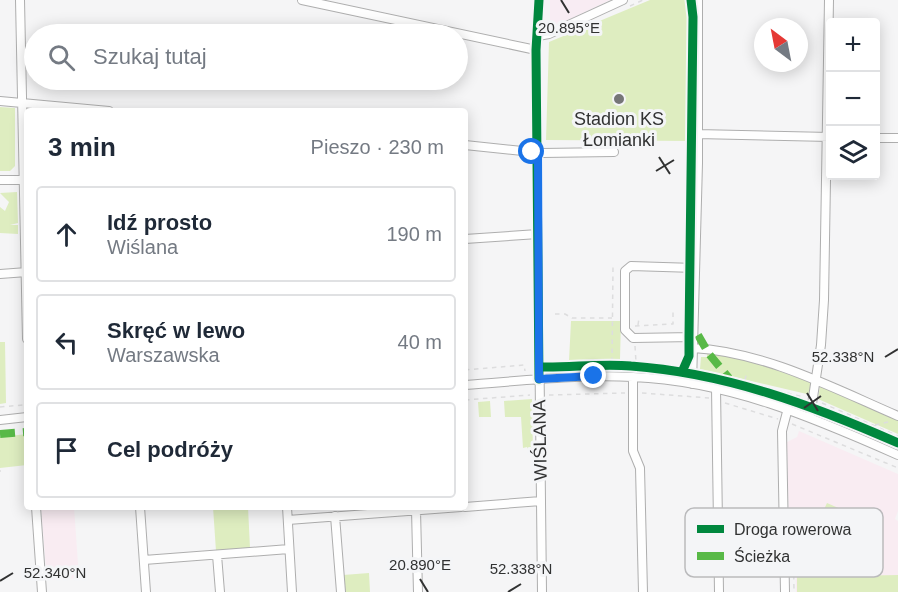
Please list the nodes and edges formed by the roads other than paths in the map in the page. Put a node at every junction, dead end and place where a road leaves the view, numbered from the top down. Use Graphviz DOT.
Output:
graph roads {
  1 [pos="20,0"];
  2 [pos="302,0"];
  3 [pos="539,0"];
  4 [pos="623,0"];
  5 [pos="698,0"];
  6 [pos="829,0"];
  7 [pos="414,24"];
  8 [pos="468,35"];
  9 [pos="538,36"];
  10 [pos="536,50"];
  11 [pos="0,101"];
  12 [pos="21,103"];
  13 [pos="76,108"];
  14 [pos="829,126"];
  15 [pos="697,134"];
  16 [pos="826,137"];
  17 [pos="880,138"];
  18 [pos="898,138"];
  19 [pos="468,145"];
  20 [pos="538,152"];
  21 [pos="614,152"];
  22 [pos="0,180"];
  23 [pos="23,180"];
  24 [pos="828,180"];
  25 [pos="24,211"];
  26 [pos="538,234"];
  27 [pos="468,239"];
  28 [pos="695,268"];
  29 [pos="24,272"];
  30 [pos="0,274"];
  31 [pos="693,337"];
  32 [pos="693,348"];
  33 [pos="692,374"];
  34 [pos="633,377"];
  35 [pos="539,379"];
  36 [pos="817,380"];
  37 [pos="468,385"];
  38 [pos="716,388"];
  39 [pos="788,408"];
  40 [pos="898,416"];
  41 [pos="24,417"];
  42 [pos="810,417"];
  43 [pos="0,420"];
  44 [pos="898,455"];
  45 [pos="541,501"];
  46 [pos="468,507"];
  47 [pos="718,508"];
  48 [pos="783,508"];
  49 [pos="36,510"];
  50 [pos="140,510"];
  51 [pos="287,510"];
  52 [pos="416,510"];
  53 [pos="335,516"];
  54 [pos="288,520"];
  55 [pos="289,549"];
  56 [pos="217,555"];
  57 [pos="144,560"];
  58 [pos="719,577"];
  59 [pos="784,577"];
  60 [pos="42,592"];
  61 [pos="146,592"];
  62 [pos="220,592"];
  63 [pos="292,592"];
  64 [pos="341,592"];
  65 [pos="418,592"];
  66 [pos="542,592"];
  67 [pos="643,592"];
  68 [pos="719,592"];
  69 [pos="784,592"];
  1 -- 12 [label="street"];
  2 -- 7 [label="street"];
  3 -- 9 [label="street, WIŚLANA"];
  4 -- 9 [label="street"];
  5 -- 15 [label="street"];
  6 -- 14 [label="street"];
  8 -- 10 [label="street"];
  9 -- 10 [label="street, WIŚLANA"];
  10 -- 20 [label="street, WIŚLANA"];
  11 -- 12 [label="street"];
  12 -- 13 [label="street"];
  12 -- 23 [label="street"];
  15 -- 16 [label="street"];
  15 -- 28 [label="street"];
  17 -- 18 [label="street"];
  19 -- 20 [label="street"];
  20 -- 21 [label="street"];
  20 -- 26 [label="street, WIŚLANA"];
  22 -- 23 [label="street"];
  23 -- 25 [label="street"];
  24 -- 36 [label="street"];
  26 -- 27 [label="street"];
  26 -- 35 [label="street, WIŚLANA"];
  28 -- 31 [label="street"];
  28 -- 31 [label="street"];
  29 -- 30 [label="street"];
  31 -- 32 [label="street"];
  32 -- 33 [label="street"];
  32 -- 36 [label="street"];
  33 -- 34 [label="street"];
  33 -- 38 [label="street"];
  34 -- 35 [label="street"];
  34 -- 67 [label="street"];
  35 -- 37 [label="street"];
  35 -- 45 [label="street, WIŚLANA"];
  36 -- 40 [label="street"];
  36 -- 42 [label="street"];
  38 -- 39 [label="street"];
  38 -- 47 [label="street"];
  39 -- 42 [label="street"];
  39 -- 48 [label="street"];
  41 -- 43 [label="street"];
  42 -- 44 [label="street"];
  45 -- 46 [label="street"];
  45 -- 66 [label="street, WIŚLANA"];
  49 -- 60 [label="street"];
  50 -- 57 [label="street"];
  51 -- 54 [label="street"];
  52 -- 53 [label="street"];
  52 -- 65 [label="street"];
  53 -- 54 [label="street"];
  53 -- 64 [label="street"];
  54 -- 55 [label="street"];
  55 -- 56 [label="street"];
  55 -- 63 [label="street"];
  56 -- 57 [label="street"];
  56 -- 62 [label="street"];
  57 -- 61 [label="street"];
  58 -- 68 [label="street"];
  59 -- 69 [label="street"];
}
